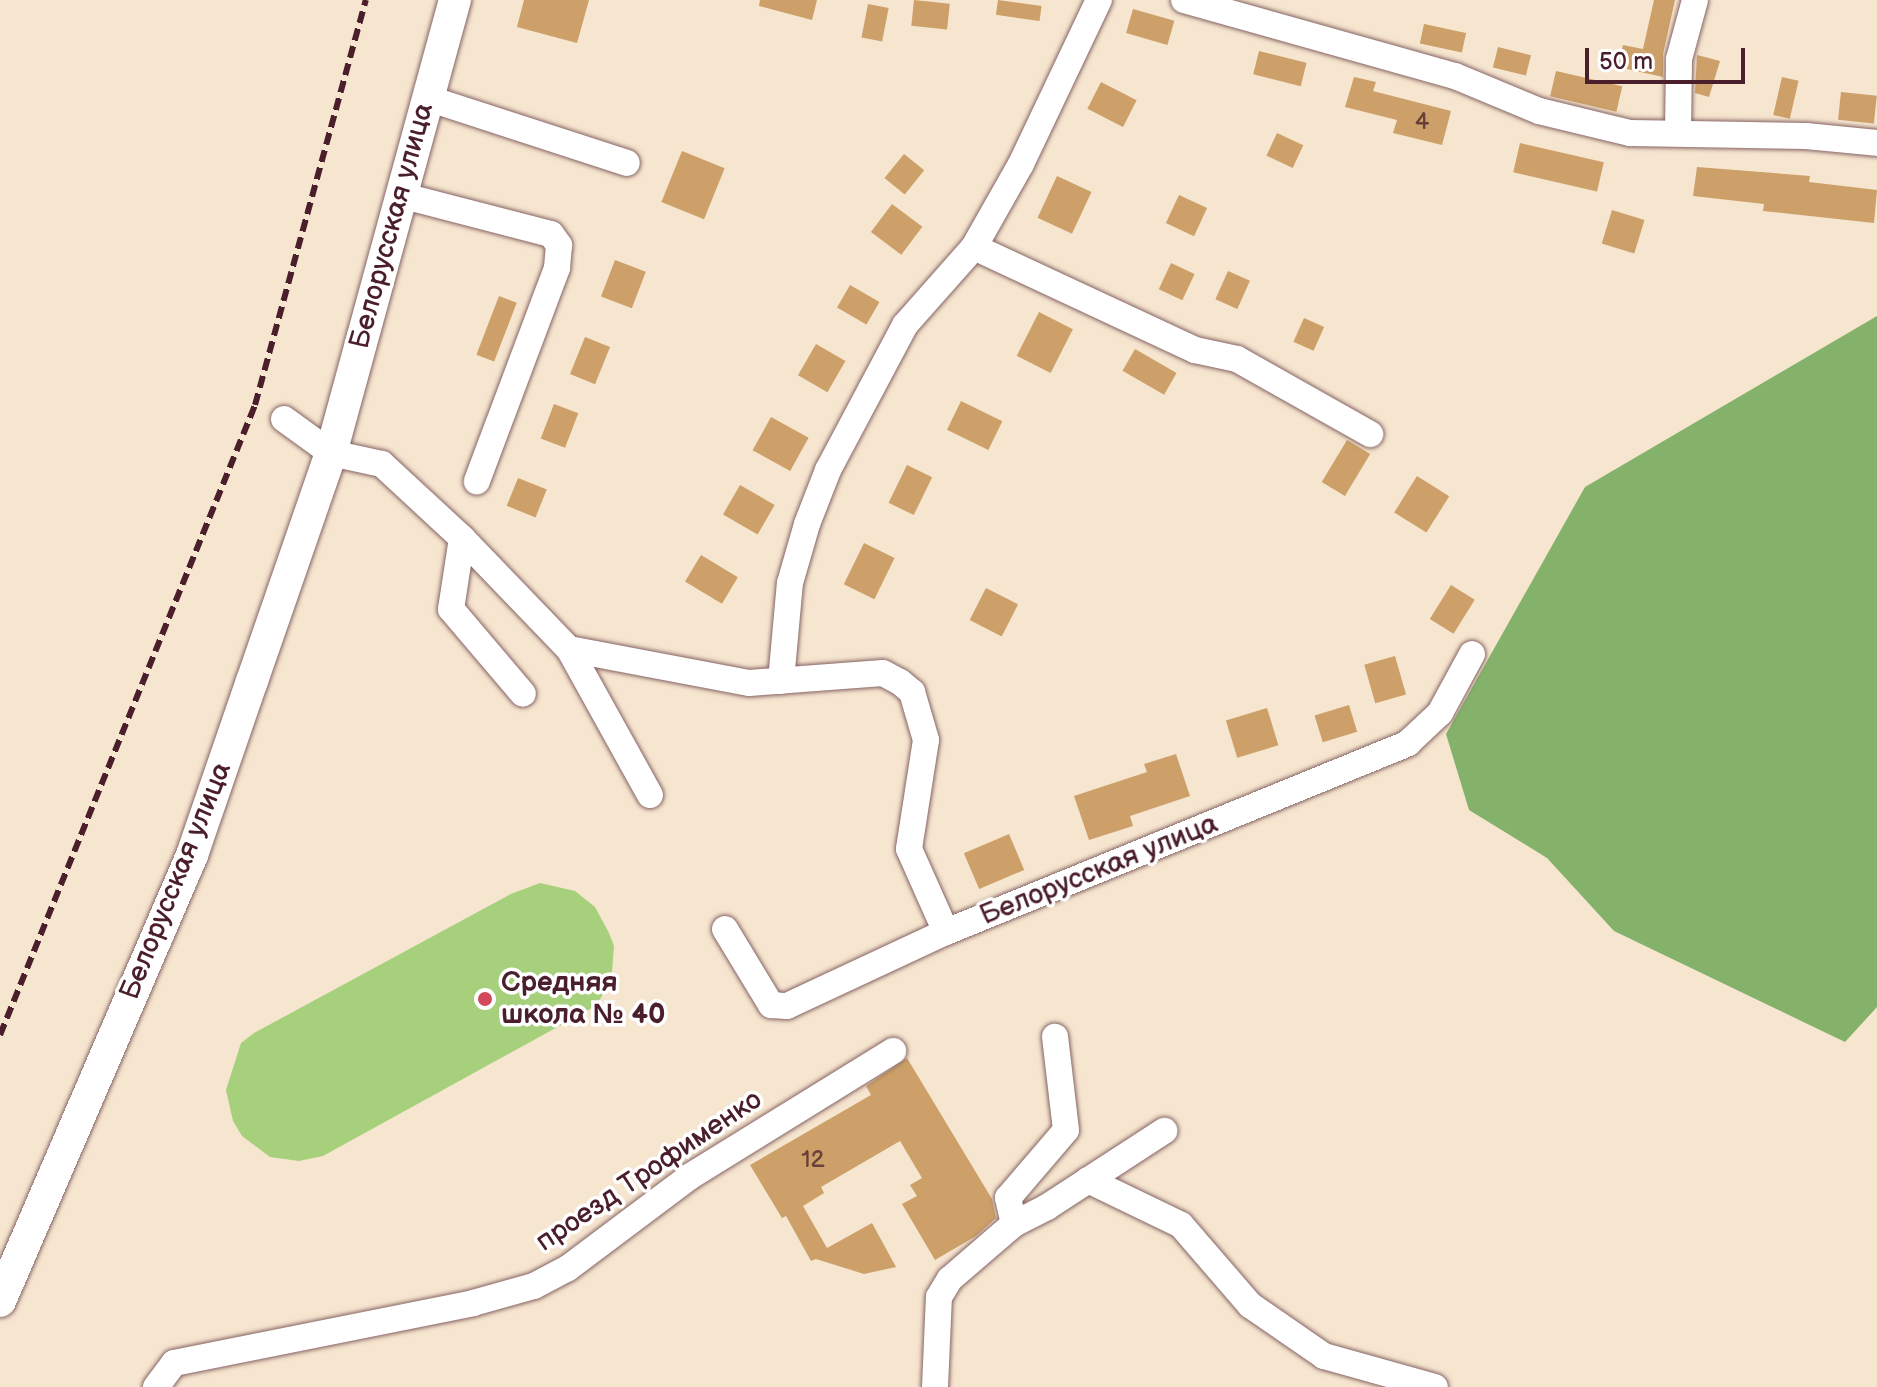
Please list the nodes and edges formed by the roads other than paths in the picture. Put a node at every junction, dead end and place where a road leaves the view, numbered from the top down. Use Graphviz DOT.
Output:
graph roads {
  1 [pos="455,0"];
  2 [pos="1099,0"];
  3 [pos="1184,0"];
  4 [pos="1695,0"];
  5 [pos="427,98"];
  6 [pos="1678,132"];
  7 [pos="1877,143"];
  8 [pos="627,163"];
  9 [pos="400,195"];
  10 [pos="974,247"];
  11 [pos="284,419"];
  12 [pos="1370,434"];
  13 [pos="331,453"];
  14 [pos="477,481"];
  15 [pos="462,538"];
  16 [pos="569,649"];
  17 [pos="1472,654"];
  18 [pos="781,681"];
  19 [pos="523,694"];
  20 [pos="650,795"];
  21 [pos="725,929"];
  22 [pos="946,932"];
  23 [pos="1055,1037"];
  24 [pos="893,1051"];
  25 [pos="1164,1131"];
  26 [pos="1088,1180"];
  27 [pos="1014,1224"];
  28 [pos="0,1301"];
  29 [pos="156,1387"];
  30 [pos="935,1387"];
  31 [pos="1435,1387"];
  1 -- 5 [label="main road, Белорусская улица"];
  2 -- 10 [label="street"];
  3 -- 6 [label="street"];
  4 -- 6 [label="street"];
  5 -- 8 [label="street"];
  5 -- 9 [label="main road, Белорусская улица"];
  6 -- 7 [label="street"];
  9 -- 13 [label="main road, Белорусская улица"];
  9 -- 14 [label="street"];
  10 -- 12 [label="street"];
  10 -- 18 [label="street"];
  11 -- 13 [label="street"];
  13 -- 15 [label="street"];
  13 -- 28 [label="main road, Белорусская улица"];
  15 -- 16 [label="street"];
  15 -- 19 [label="street"];
  16 -- 18 [label="street"];
  16 -- 20 [label="street"];
  17 -- 22 [label="street, Белорусская улица"];
  18 -- 22 [label="street"];
  21 -- 22 [label="street, Белорусская улица"];
  23 -- 27 [label="street"];
  24 -- 29 [label="street, проезд Трофименко"];
  25 -- 26 [label="street"];
  26 -- 27 [label="street"];
  26 -- 31 [label="street"];
  27 -- 30 [label="street"];
}
